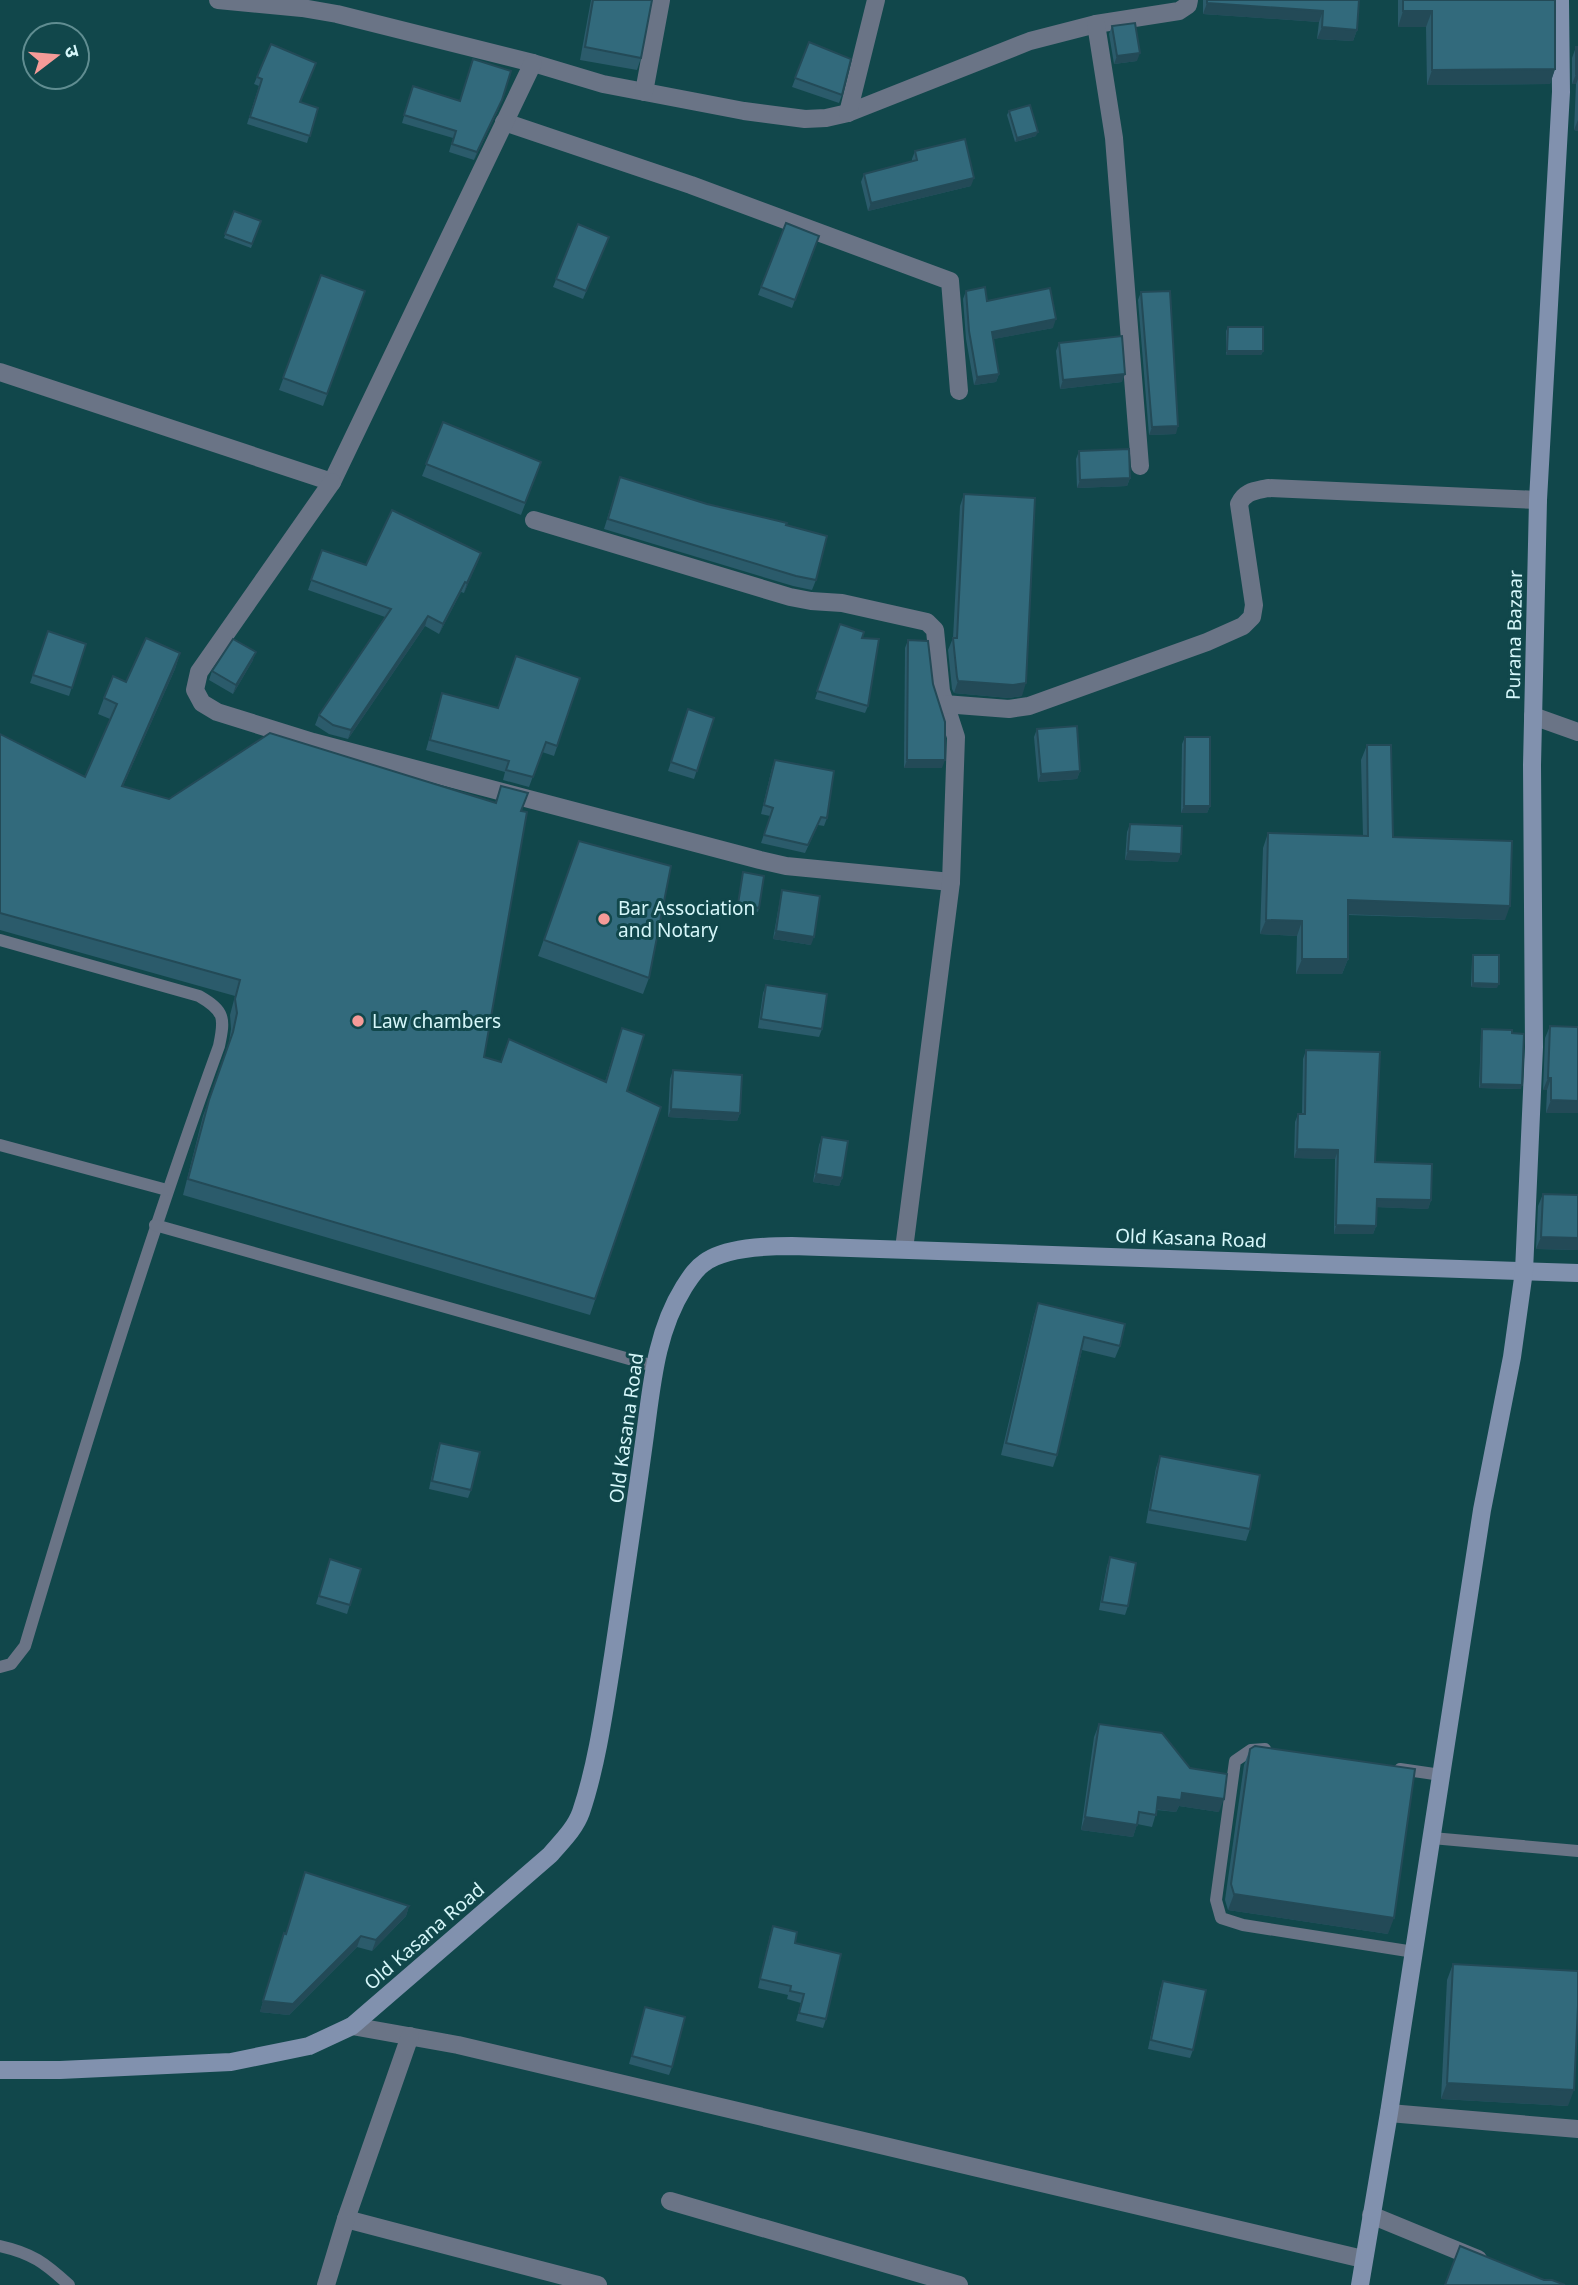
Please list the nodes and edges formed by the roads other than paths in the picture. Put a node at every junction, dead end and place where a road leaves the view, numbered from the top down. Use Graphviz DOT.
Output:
graph roads {
  1 [pos="218,0"];
  2 [pos="661,0"];
  3 [pos="876,0"];
  4 [pos="1189,0"];
  5 [pos="1560,0"];
  6 [pos="1096,24"];
  7 [pos="533,63"];
  8 [pos="644,92"];
  9 [pos="848,113"];
  10 [pos="504,122"];
  11 [pos="0,372"];
  12 [pos="959,391"];
  13 [pos="1140,466"];
  14 [pos="331,482"];
  15 [pos="1538,500"];
  16 [pos="534,520"];
  17 [pos="944,704"];
  18 [pos="1533,716"];
  19 [pos="1578,732"];
  20 [pos="951,882"];
  21 [pos="0,940"];
  22 [pos="0,1145"];
  23 [pos="167,1190"];
  24 [pos="155,1226"];
  25 [pos="904,1249"];
  26 [pos="1524,1270"];
  27 [pos="1578,1273"];
  28 [pos="654,1366"];
  29 [pos="0,1667"];
  30 [pos="1284,1751"];
  31 [pos="1391,1768"];
  32 [pos="1441,1775"];
  33 [pos="1432,1838"];
  34 [pos="1578,1850"];
  35 [pos="1414,1952"];
  36 [pos="352,2026"];
  37 [pos="410,2036"];
  38 [pos="0,2070"];
  39 [pos="1390,2113"];
  40 [pos="1578,2129"];
  41 [pos="670,2201"];
  42 [pos="1371,2215"];
  43 [pos="346,2219"];
  44 [pos="0,2246"];
  45 [pos="1363,2259"];
  46 [pos="1494,2265"];
  47 [pos="69,2285"];
  48 [pos="326,2285"];
  49 [pos="598,2285"];
  50 [pos="959,2285"];
  51 [pos="1360,2285"];
  1 -- 7 [label="street"];
  2 -- 8 [label="street"];
  3 -- 9 [label="street"];
  4 -- 6 [label="street"];
  5 -- 15 [label="street, Purana Bazaar"];
  6 -- 9 [label="street"];
  6 -- 13 [label="street"];
  7 -- 8 [label="street"];
  7 -- 10 [label="street"];
  8 -- 9 [label="street"];
  10 -- 12 [label="street"];
  10 -- 14 [label="street"];
  11 -- 14 [label="street"];
  14 -- 20 [label="street"];
  15 -- 17 [label="street"];
  15 -- 18 [label="street, Purana Bazaar"];
  16 -- 17 [label="street"];
  17 -- 20 [label="street"];
  18 -- 19 [label="street"];
  18 -- 26 [label="street, Purana Bazaar"];
  20 -- 25 [label="street"];
  21 -- 23 [label="lane"];
  22 -- 23 [label="lane"];
  23 -- 24 [label="lane"];
  24 -- 28 [label="lane"];
  24 -- 29 [label="lane"];
  25 -- 26 [label="street, Old Kasana Road"];
  25 -- 28 [label="street, Old Kasana Road"];
  26 -- 27 [label="street, Old Kasana Road"];
  26 -- 32 [label="street, Purana Bazaar"];
  28 -- 36 [label="street, Old Kasana Road"];
  30 -- 35 [label="lane"];
  31 -- 32 [label="lane"];
  32 -- 33 [label="street, Purana Bazaar"];
  33 -- 34 [label="lane"];
  33 -- 35 [label="street, Purana Bazaar"];
  35 -- 39 [label="street, Purana Bazaar"];
  36 -- 37 [label="street"];
  36 -- 38 [label="street, Old Kasana Road"];
  37 -- 43 [label="street"];
  37 -- 45 [label="street"];
  39 -- 40 [label="street"];
  39 -- 42 [label="street, Purana Bazaar"];
  41 -- 50 [label="street"];
  42 -- 45 [label="street, Purana Bazaar"];
  42 -- 46 [label="street"];
  43 -- 48 [label="street"];
  43 -- 49 [label="street"];
  44 -- 47 [label="lane"];
  45 -- 51 [label="street, Purana Bazaar"];
}
